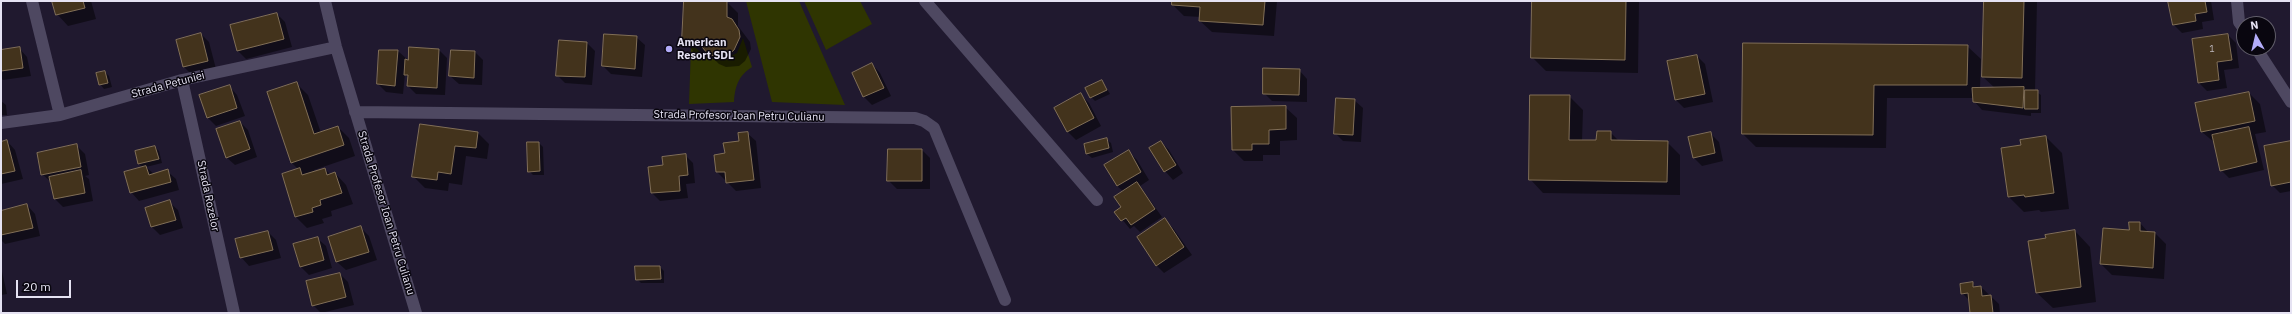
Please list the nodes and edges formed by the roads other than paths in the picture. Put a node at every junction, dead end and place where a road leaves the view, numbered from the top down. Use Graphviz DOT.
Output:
graph roads {
  1 [pos="32,1"];
  2 [pos="325,1"];
  3 [pos="925,1"];
  4 [pos="2237,1"];
  5 [pos="2238,16"];
  6 [pos="336,46"];
  7 [pos="2261,56"];
  8 [pos="182,80"];
  9 [pos="2291,102"];
  10 [pos="356,112"];
  11 [pos="60,115"];
  12 [pos="1,123"];
  13 [pos="1097,200"];
  14 [pos="1005,300"];
  15 [pos="234,313"];
  16 [pos="416,313"];
  1 -- 11 [label="street"];
  2 -- 6 [label="street, Strada Profesor Ioan Petru Culianu"];
  3 -- 13 [label="street"];
  4 -- 5 [label="street"];
  6 -- 8 [label="street, Strada Petuniei"];
  6 -- 10 [label="street, Strada Profesor Ioan Petru Culianu"];
  7 -- 9 [label="street"];
  8 -- 11 [label="street, Strada Petuniei"];
  8 -- 15 [label="street, Strada Rozelor"];
  10 -- 14 [label="street, Strada Profesor Ioan Petru Culianu"];
  10 -- 16 [label="street, Strada Profesor Ioan Petru Culianu"];
  11 -- 12 [label="street, Strada Petuniei"];
}
